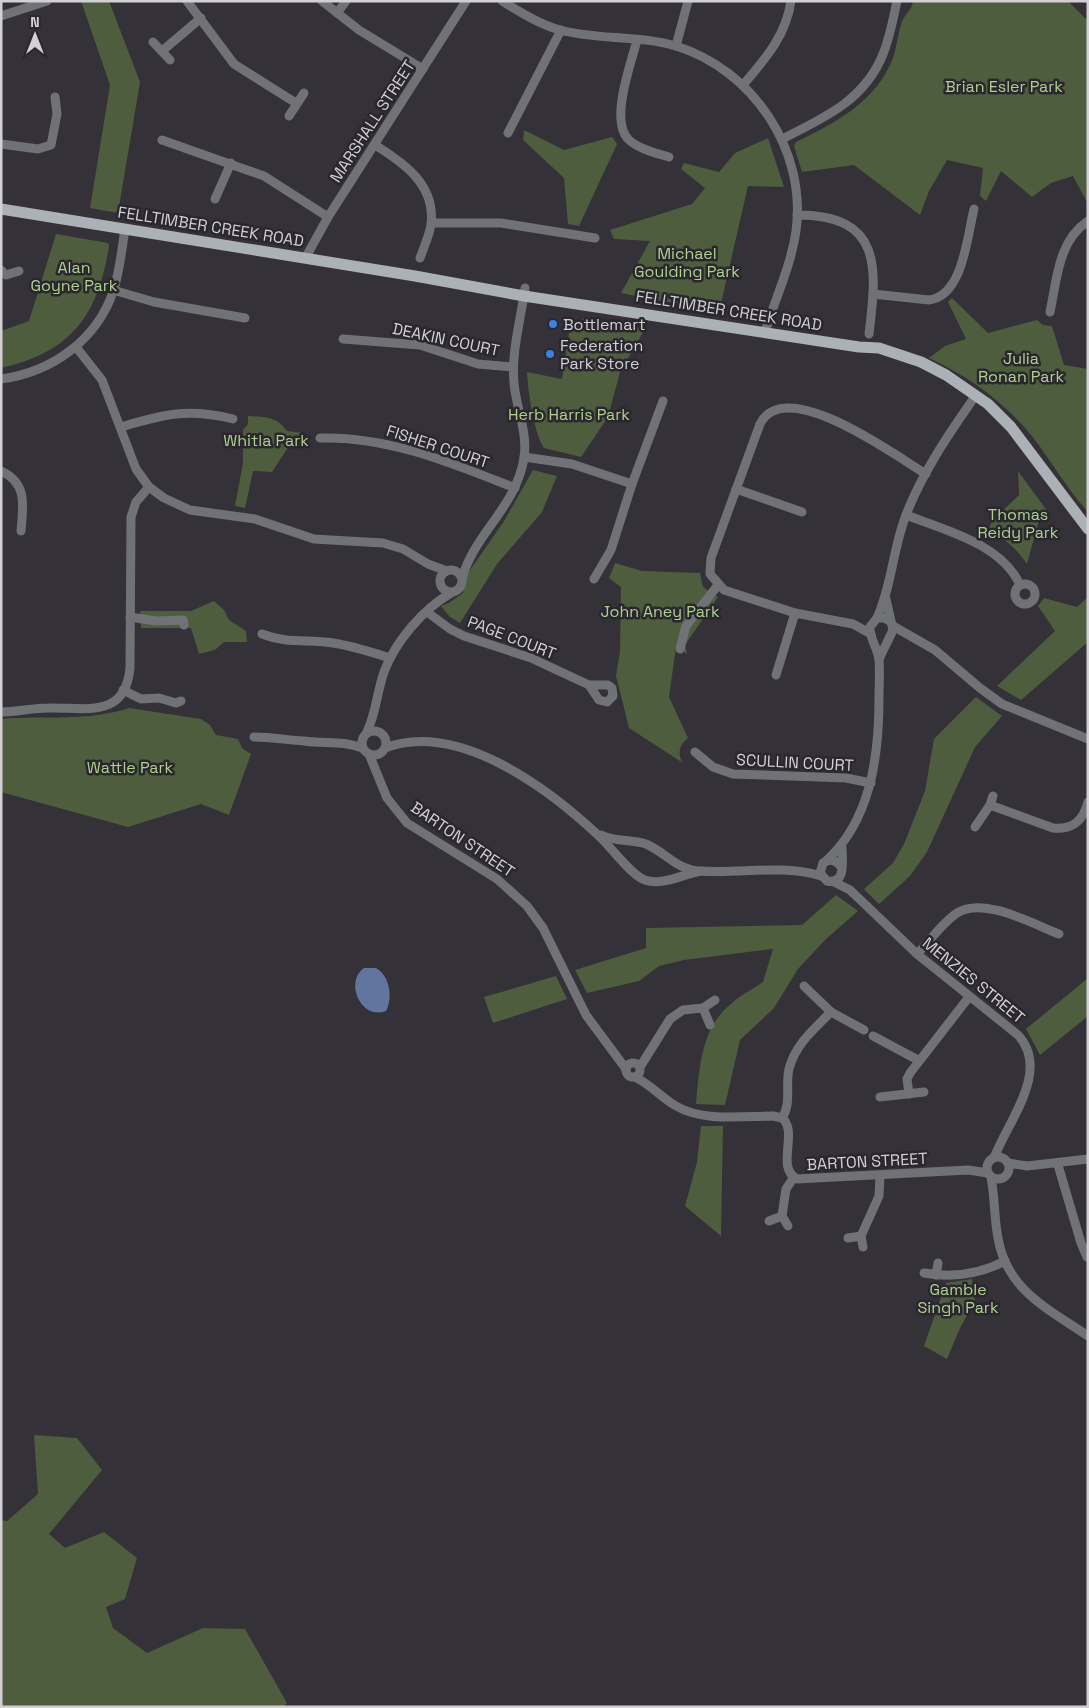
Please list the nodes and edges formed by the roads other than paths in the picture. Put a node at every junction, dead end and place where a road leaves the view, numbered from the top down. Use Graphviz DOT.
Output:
graph roads {
  1 [pos="47,1"];
  2 [pos="187,1"];
  3 [pos="322,1"];
  4 [pos="346,1"];
  5 [pos="466,1"];
  6 [pos="502,1"];
  7 [pos="688,1"];
  8 [pos="791,1"];
  9 [pos="897,1"];
  10 [pos="337,13"];
  11 [pos="1,16"];
  12 [pos="202,18"];
  13 [pos="560,30"];
  14 [pos="637,40"];
  15 [pos="153,42"];
  16 [pos="676,46"];
  17 [pos="162,51"];
  18 [pos="170,60"];
  19 [pos="422,69"];
  20 [pos="743,85"];
  21 [pos="304,93"];
  22 [pos="55,97"];
  23 [pos="296,104"];
  24 [pos="289,116"];
  25 [pos="508,133"];
  26 [pos="782,139"];
  27 [pos="162,140"];
  28 [pos="1,144"];
  29 [pos="375,145"];
  30 [pos="669,157"];
  31 [pos="231,163"];
  32 [pos="216,199"];
  33 [pos="1,209"];
  34 [pos="974,209"];
  35 [pos="797,215"];
  36 [pos="328,217"];
  37 [pos="1088,221"];
  38 [pos="431,223"];
  39 [pos="125,228"];
  40 [pos="595,238"];
  41 [pos="306,257"];
  42 [pos="420,258"];
  43 [pos="19,271"];
  44 [pos="3,276"];
  45 [pos="114,290"];
  46 [pos="525,292"];
  47 [pos="873,294"];
  48 [pos="1050,312"];
  49 [pos="245,318"];
  50 [pos="765,332"];
  51 [pos="869,334"];
  52 [pos="344,339"];
  53 [pos="76,347"];
  54 [pos="513,367"];
  55 [pos="1,379"];
  56 [pos="974,398"];
  57 [pos="663,401"];
  58 [pos="233,419"];
  59 [pos="121,428"];
  60 [pos="320,438"];
  61 [pos="524,457"];
  62 [pos="1,472"];
  63 [pos="926,474"];
  64 [pos="632,484"];
  65 [pos="149,487"];
  66 [pos="514,488"];
  67 [pos="736,489"];
  68 [pos="802,512"];
  69 [pos="906,515"];
  70 [pos="1088,528"];
  71 [pos="22,530"];
  72 [pos="469,557"];
  73 [pos="428,564"];
  74 [pos="449,570"];
  75 [pos="462,579"];
  76 [pos="594,579"];
  77 [pos="440,583"];
  78 [pos="718,585"];
  79 [pos="1020,585"];
  80 [pos="451,593"];
  81 [pos="886,598"];
  82 [pos="435,603"];
  83 [pos="428,612"];
  84 [pos="795,613"];
  85 [pos="130,617"];
  86 [pos="876,619"];
  87 [pos="891,623"];
  88 [pos="853,624"];
  89 [pos="184,625"];
  90 [pos="262,634"];
  91 [pos="871,636"];
  92 [pos="909,637"];
  93 [pos="889,638"];
  94 [pos="680,649"];
  95 [pos="390,658"];
  96 [pos="879,659"];
  97 [pos="776,674"];
  98 [pos="589,685"];
  99 [pos="123,690"];
  100 [pos="181,701"];
  101 [pos="375,710"];
  102 [pos="1,712"];
  103 [pos="365,734"];
  104 [pos="383,735"];
  105 [pos="254,738"];
  106 [pos="1088,739"];
  107 [pos="343,743"];
  108 [pos="403,743"];
  109 [pos="382,750"];
  110 [pos="366,751"];
  111 [pos="695,752"];
  112 [pos="376,770"];
  113 [pos="870,783"];
  114 [pos="1088,802"];
  115 [pos="975,827"];
  116 [pos="594,832"];
  117 [pos="842,847"];
  118 [pos="825,862"];
  119 [pos="701,871"];
  120 [pos="803,871"];
  121 [pos="842,871"];
  122 [pos="821,876"];
  123 [pos="834,882"];
  124 [pos="850,890"];
  125 [pos="1059,934"];
  126 [pos="917,954"];
  127 [pos="804,986"];
  128 [pos="969,997"];
  129 [pos="716,1000"];
  130 [pos="703,1008"];
  131 [pos="831,1012"];
  132 [pos="710,1025"];
  133 [pos="864,1030"];
  134 [pos="873,1036"];
  135 [pos="918,1060"];
  136 [pos="635,1068"];
  137 [pos="924,1092"];
  138 [pos="909,1094"];
  139 [pos="880,1097"];
  140 [pos="782,1118"];
  141 [pos="1002,1140"];
  142 [pos="1088,1159"];
  143 [pos="991,1160"];
  144 [pos="1006,1161"];
  145 [pos="1058,1165"];
  146 [pos="1027,1166"];
  147 [pos="968,1170"];
  148 [pos="989,1175"];
  149 [pos="880,1176"];
  150 [pos="1005,1176"];
  151 [pos="794,1177"];
  152 [pos="995,1198"];
  153 [pos="782,1216"];
  154 [pos="769,1221"];
  155 [pos="788,1226"];
  156 [pos="861,1236"];
  157 [pos="848,1238"];
  158 [pos="863,1247"];
  159 [pos="1087,1257"];
  160 [pos="1005,1261"];
  161 [pos="938,1263"];
  162 [pos="924,1273"];
  163 [pos="936,1275"];
  164 [pos="1088,1336"];
  1 -- 11 [label="street"];
  2 -- 12 [label="street"];
  3 -- 10 [label="street"];
  4 -- 10 [label="street"];
  5 -- 19 [label="street, MARSHALL STREET"];
  6 -- 13 [label="street"];
  7 -- 16 [label="street"];
  8 -- 20 [label="street"];
  9 -- 26 [label="street"];
  10 -- 19 [label="street"];
  12 -- 17 [label="street"];
  12 -- 23 [label="street"];
  13 -- 14 [label="street"];
  13 -- 25 [label="street"];
  14 -- 16 [label="street"];
  14 -- 30 [label="street"];
  15 -- 17 [label="street"];
  16 -- 20 [label="street"];
  17 -- 18 [label="street"];
  19 -- 29 [label="street, MARSHALL STREET"];
  20 -- 26 [label="street"];
  21 -- 23 [label="street"];
  22 -- 28 [label="street"];
  23 -- 24 [label="street"];
  26 -- 35 [label="street"];
  27 -- 31 [label="street"];
  29 -- 36 [label="street, MARSHALL STREET"];
  29 -- 38 [label="street"];
  31 -- 32 [label="street"];
  31 -- 36 [label="street"];
  33 -- 39 [label="main road, FELLTIMBER CREEK ROAD"];
  34 -- 47 [label="street"];
  35 -- 47 [label="street"];
  35 -- 50 [label="street"];
  36 -- 41 [label="street, MARSHALL STREET"];
  37 -- 48 [label="street"];
  38 -- 40 [label="street"];
  38 -- 42 [label="street"];
  39 -- 41 [label="main road, FELLTIMBER CREEK ROAD"];
  39 -- 45 [label="street"];
  41 -- 46 [label="main road, FELLTIMBER CREEK ROAD"];
  43 -- 44 [label="street"];
  45 -- 49 [label="street"];
  45 -- 53 [label="street"];
  46 -- 50 [label="main road, FELLTIMBER CREEK ROAD"];
  46 -- 54 [label="street"];
  47 -- 51 [label="street"];
  50 -- 56 [label="main road, FELLTIMBER CREEK ROAD"];
  52 -- 54 [label="street, DEAKIN COURT"];
  53 -- 55 [label="street"];
  53 -- 59 [label="street"];
  54 -- 61 [label="street"];
  56 -- 63 [label="street"];
  56 -- 70 [label="main road, FELLTIMBER CREEK ROAD"];
  57 -- 64 [label="street"];
  58 -- 59 [label="street"];
  59 -- 65 [label="street"];
  60 -- 66 [label="street, FISHER COURT"];
  61 -- 64 [label="street"];
  61 -- 66 [label="street"];
  62 -- 71 [label="street"];
  63 -- 67 [label="street"];
  63 -- 69 [label="street"];
  64 -- 76 [label="street"];
  65 -- 73 [label="street"];
  65 -- 85 [label="street"];
  66 -- 72 [label="street"];
  67 -- 68 [label="street"];
  67 -- 78 [label="street"];
  69 -- 79 [label="street"];
  69 -- 81 [label="street"];
  72 -- 74 [label="street"];
  72 -- 75 [label="street"];
  73 -- 74 [label="street"];
  73 -- 77 [label="street"];
  74 -- 75 [label="street"];
  74 -- 77 [label="street"];
  75 -- 80 [label="street"];
  77 -- 80 [label="street"];
  77 -- 82 [label="street"];
  78 -- 84 [label="street"];
  78 -- 94 [label="street"];
  80 -- 82 [label="street"];
  81 -- 86 [label="street"];
  81 -- 87 [label="street"];
  82 -- 83 [label="street"];
  83 -- 95 [label="street"];
  83 -- 98 [label="street, PAGE COURT"];
  84 -- 88 [label="street"];
  84 -- 97 [label="street"];
  85 -- 89 [label="street"];
  85 -- 99 [label="street"];
  86 -- 87 [label="street"];
  86 -- 88 [label="street"];
  86 -- 91 [label="street"];
  87 -- 92 [label="street"];
  87 -- 93 [label="street"];
  88 -- 91 [label="street"];
  90 -- 95 [label="street"];
  91 -- 93 [label="street"];
  91 -- 96 [label="street"];
  92 -- 93 [label="street"];
  92 -- 106 [label="street"];
  93 -- 96 [label="street"];
  95 -- 101 [label="street"];
  96 -- 113 [label="street"];
  99 -- 100 [label="street"];
  99 -- 102 [label="street"];
  101 -- 103 [label="street"];
  101 -- 104 [label="street"];
  103 -- 104 [label="street"];
  103 -- 107 [label="street"];
  103 -- 110 [label="street"];
  104 -- 108 [label="street"];
  104 -- 109 [label="street"];
  105 -- 107 [label="street"];
  107 -- 110 [label="street"];
  108 -- 109 [label="street"];
  108 -- 116 [label="street"];
  109 -- 110 [label="street"];
  109 -- 112 [label="street"];
  110 -- 112 [label="street, BARTON STREET"];
  111 -- 113 [label="street, SCULLIN COURT"];
  112 -- 136 [label="street, BARTON STREET"];
  113 -- 117 [label="street"];
  114 -- 115 [label="street"];
  116 -- 119 [label="street"];
  116 -- 119 [label="street"];
  117 -- 118 [label="street"];
  117 -- 121 [label="street"];
  118 -- 120 [label="street"];
  118 -- 121 [label="street"];
  118 -- 122 [label="street"];
  119 -- 120 [label="street"];
  120 -- 122 [label="street"];
  121 -- 123 [label="street"];
  121 -- 124 [label="street, MENZIES STREET"];
  122 -- 123 [label="street"];
  123 -- 124 [label="street, MENZIES STREET"];
  124 -- 126 [label="street, MENZIES STREET"];
  125 -- 126 [label="street"];
  126 -- 128 [label="street, MENZIES STREET"];
  127 -- 131 [label="street"];
  128 -- 135 [label="street"];
  128 -- 141 [label="street, MENZIES STREET"];
  129 -- 130 [label="street"];
  130 -- 132 [label="street"];
  130 -- 136 [label="street"];
  131 -- 133 [label="street"];
  131 -- 140 [label="street"];
  134 -- 135 [label="street"];
  135 -- 138 [label="street"];
  136 -- 140 [label="street"];
  137 -- 138 [label="street"];
  138 -- 139 [label="street"];
  140 -- 151 [label="street, BARTON STREET"];
  141 -- 143 [label="street, MENZIES STREET"];
  141 -- 144 [label="street"];
  142 -- 145 [label="street"];
  143 -- 144 [label="street"];
  143 -- 147 [label="street, BARTON STREET"];
  143 -- 148 [label="street, MENZIES STREET"];
  144 -- 146 [label="street"];
  144 -- 150 [label="street"];
  145 -- 146 [label="street"];
  145 -- 159 [label="street"];
  146 -- 150 [label="street"];
  147 -- 148 [label="street, BARTON STREET"];
  147 -- 149 [label="street, BARTON STREET"];
  148 -- 150 [label="street, BARTON STREET"];
  148 -- 152 [label="street, MENZIES STREET"];
  149 -- 151 [label="street, BARTON STREET"];
  149 -- 156 [label="street"];
  150 -- 152 [label="street"];
  151 -- 153 [label="street"];
  152 -- 160 [label="street"];
  153 -- 154 [label="street"];
  153 -- 155 [label="street"];
  156 -- 157 [label="street"];
  156 -- 158 [label="street"];
  160 -- 163 [label="street"];
  160 -- 164 [label="street"];
  161 -- 163 [label="street"];
  162 -- 163 [label="street"];
}
